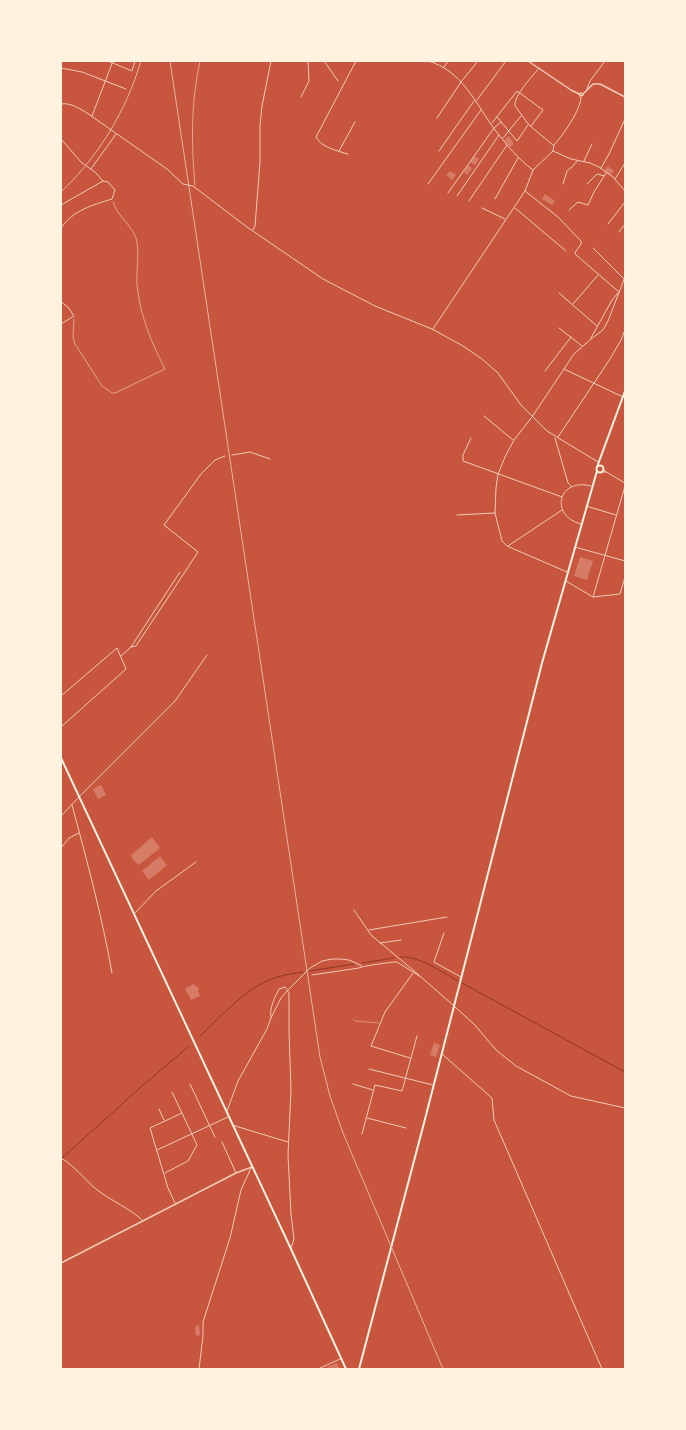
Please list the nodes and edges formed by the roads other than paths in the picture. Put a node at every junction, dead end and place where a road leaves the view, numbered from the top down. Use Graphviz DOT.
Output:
graph roads {
  1 [pos="108,61"];
  2 [pos="135,61"];
  3 [pos="271,61"];
  4 [pos="308,61"];
  5 [pos="324,61"];
  6 [pos="356,61"];
  7 [pos="428,61"];
  8 [pos="448,61"];
  9 [pos="478,61"];
  10 [pos="506,61"];
  11 [pos="528,61"];
  12 [pos="605,61"];
  13 [pos="113,62"];
  14 [pos="444,67"];
  15 [pos="61,68"];
  16 [pos="539,68"];
  17 [pos="105,81"];
  18 [pos="338,81"];
  19 [pos="461,82"];
  20 [pos="126,89"];
  21 [pos="587,90"];
  22 [pos="519,93"];
  23 [pos="579,94"];
  24 [pos="583,94"];
  25 [pos="581,96"];
  26 [pos="300,97"];
  27 [pos="625,97"];
  28 [pos="475,101"];
  29 [pos="61,104"];
  30 [pos="482,110"];
  31 [pos="92,116"];
  32 [pos="497,116"];
  33 [pos="522,116"];
  34 [pos="437,118"];
  35 [pos="625,119"];
  36 [pos="356,122"];
  37 [pos="501,122"];
  38 [pos="491,124"];
  39 [pos="529,125"];
  40 [pos="531,126"];
  41 [pos="494,128"];
  42 [pos="509,131"];
  43 [pos="117,134"];
  44 [pos="499,135"];
  45 [pos="61,139"];
  46 [pos="502,139"];
  47 [pos="592,144"];
  48 [pos="507,145"];
  49 [pos="554,145"];
  50 [pos="339,151"];
  51 [pos="439,151"];
  52 [pos="553,151"];
  53 [pos="348,154"];
  54 [pos="518,158"];
  55 [pos="577,160"];
  56 [pos="584,162"];
  57 [pos="625,163"];
  58 [pos="601,169"];
  59 [pos="90,170"];
  60 [pos="533,170"];
  61 [pos="607,173"];
  62 [pos="604,176"];
  63 [pos="615,179"];
  64 [pos="102,181"];
  65 [pos="428,184"];
  66 [pos="563,184"];
  67 [pos="587,184"];
  68 [pos="525,191"];
  69 [pos="625,191"];
  70 [pos="448,193"];
  71 [pos="456,196"];
  72 [pos="495,199"];
  73 [pos="469,201"];
  74 [pos="625,202"];
  75 [pos="61,206"];
  76 [pos="514,207"];
  77 [pos="482,208"];
  78 [pos="568,210"];
  79 [pos="506,219"];
  80 [pos="608,224"];
  81 [pos="625,224"];
  82 [pos="61,228"];
  83 [pos="253,230"];
  84 [pos="619,232"];
  85 [pos="593,248"];
  86 [pos="566,251"];
  87 [pos="598,274"];
  88 [pos="624,278"];
  89 [pos="619,292"];
  90 [pos="559,293"];
  91 [pos="61,302"];
  92 [pos="572,305"];
  93 [pos="61,324"];
  94 [pos="597,326"];
  95 [pos="559,328"];
  96 [pos="432,329"];
  97 [pos="625,330"];
  98 [pos="571,337"];
  99 [pos="591,339"];
  100 [pos="583,346"];
  101 [pos="564,369"];
  102 [pos="545,371"];
  103 [pos="594,383"];
  104 [pos="625,391"];
  105 [pos="623,397"];
  106 [pos="484,416"];
  107 [pos="532,417"];
  108 [pos="555,436"];
  109 [pos="471,438"];
  110 [pos="557,438"];
  111 [pos="514,440"];
  112 [pos="232,455"];
  113 [pos="225,456"];
  114 [pos="601,458"];
  115 [pos="270,459"];
  116 [pos="599,463"];
  117 [pos="598,467"];
  118 [pos="602,468"];
  119 [pos="597,471"];
  120 [pos="608,472"];
  121 [pos="601,473"];
  122 [pos="498,474"];
  123 [pos="593,482"];
  124 [pos="625,483"];
  125 [pos="571,486"];
  126 [pos="592,486"];
  127 [pos="625,486"];
  128 [pos="562,497"];
  129 [pos="586,506"];
  130 [pos="562,510"];
  131 [pos="495,513"];
  132 [pos="457,515"];
  133 [pos="617,515"];
  134 [pos="581,524"];
  135 [pos="507,546"];
  136 [pos="574,547"];
  137 [pos="605,555"];
  138 [pos="625,561"];
  139 [pos="180,572"];
  140 [pos="567,572"];
  141 [pos="625,577"];
  142 [pos="565,580"];
  143 [pos="593,597"];
  144 [pos="131,647"];
  145 [pos="207,655"];
  146 [pos="121,656"];
  147 [pos="61,696"];
  148 [pos="61,727"];
  149 [pos="61,758"];
  150 [pos="80,796"];
  151 [pos="72,805"];
  152 [pos="61,816"];
  153 [pos="79,833"];
  154 [pos="61,848"];
  155 [pos="196,862"];
  156 [pos="354,910"];
  157 [pos="134,914"];
  158 [pos="447,918"];
  159 [pos="369,930"];
  160 [pos="444,933"];
  161 [pos="401,940"];
  162 [pos="380,943"];
  163 [pos="363,966"];
  164 [pos="112,973"];
  165 [pos="413,973"];
  166 [pos="312,975"];
  167 [pos="421,977"];
  168 [pos="461,977"];
  169 [pos="454,1006"];
  170 [pos="271,1017"];
  171 [pos="353,1019"];
  172 [pos="380,1023"];
  173 [pos="416,1036"];
  174 [pos="442,1053"];
  175 [pos="411,1058"];
  176 [pos="369,1069"];
  177 [pos="406,1078"];
  178 [pos="190,1084"];
  179 [pos="353,1084"];
  180 [pos="433,1085"];
  181 [pos="374,1090"];
  182 [pos="172,1092"];
  183 [pos="625,1108"];
  184 [pos="158,1109"];
  185 [pos="182,1112"];
  186 [pos="226,1113"];
  187 [pos="228,1117"];
  188 [pos="366,1118"];
  189 [pos="164,1121"];
  190 [pos="209,1125"];
  191 [pos="232,1125"];
  192 [pos="406,1128"];
  193 [pos="192,1134"];
  194 [pos="362,1134"];
  195 [pos="215,1137"];
  196 [pos="222,1142"];
  197 [pos="288,1142"];
  198 [pos="156,1150"];
  199 [pos="61,1158"];
  200 [pos="252,1166"];
  201 [pos="164,1173"];
  202 [pos="236,1173"];
  203 [pos="176,1204"];
  204 [pos="144,1221"];
  205 [pos="291,1249"];
  206 [pos="61,1262"];
  207 [pos="340,1358"];
  208 [pos="199,1369"];
  209 [pos="318,1369"];
  210 [pos="346,1369"];
  211 [pos="359,1369"];
  212 [pos="602,1369"];
  1 -- 13 [label="street"];
  2 -- 13 [label="street"];
  3 -- 83 [label="street"];
  4 -- 26 [label="street"];
  5 -- 18 [label="street"];
  6 -- 50 [label="street"];
  7 -- 14 [label="street"];
  8 -- 14 [label="street"];
  9 -- 19 [label="street"];
  10 -- 28 [label="street"];
  11 -- 16 [label="street"];
  12 -- 21 [label="street"];
  13 -- 17 [label="street"];
  14 -- 19 [label="street"];
  15 -- 17 [label="street"];
  16 -- 22 [label="street"];
  16 -- 23 [label="street"];
  17 -- 20 [label="street"];
  17 -- 31 [label="street"];
  19 -- 28 [label="street"];
  19 -- 34 [label="street"];
  21 -- 24 [label="street"];
  21 -- 27 [label="street"];
  22 -- 32 [label="street"];
  22 -- 33 [label="street"];
  22 -- 40 [label="street"];
  23 -- 24 [label="street"];
  23 -- 25 [label="street"];
  24 -- 25 [label="street"];
  25 -- 49 [label="street"];
  28 -- 30 [label="street"];
  28 -- 51 [label="street"];
  29 -- 31 [label="street"];
  30 -- 38 [label="street"];
  30 -- 65 [label="street"];
  31 -- 43 [label="street"];
  32 -- 37 [label="street"];
  32 -- 38 [label="street"];
  33 -- 39 [label="street"];
  33 -- 42 [label="street"];
  35 -- 58 [label="street"];
  36 -- 50 [label="street"];
  37 -- 41 [label="street"];
  37 -- 42 [label="street"];
  38 -- 41 [label="street"];
  39 -- 40 [label="street"];
  39 -- 42 [label="street"];
  40 -- 49 [label="street"];
  41 -- 44 [label="street"];
  41 -- 70 [label="street"];
  42 -- 46 [label="street"];
  43 -- 59 [label="street"];
  43 -- 83 [label="street"];
  44 -- 46 [label="street"];
  44 -- 71 [label="street"];
  45 -- 59 [label="street"];
  46 -- 48 [label="street"];
  47 -- 56 [label="street"];
  48 -- 54 [label="street"];
  48 -- 73 [label="street"];
  49 -- 52 [label="street"];
  50 -- 53 [label="street"];
  52 -- 55 [label="street"];
  52 -- 60 [label="street"];
  54 -- 60 [label="street"];
  54 -- 72 [label="street"];
  55 -- 56 [label="street"];
  55 -- 66 [label="street"];
  56 -- 58 [label="street"];
  57 -- 63 [label="street"];
  58 -- 61 [label="street"];
  59 -- 64 [label="street"];
  60 -- 68 [label="street"];
  61 -- 62 [label="street"];
  61 -- 63 [label="street"];
  62 -- 67 [label="street"];
  62 -- 78 [label="street"];
  63 -- 69 [label="street"];
  64 -- 75 [label="street"];
  64 -- 82 [label="street"];
  68 -- 76 [label="street"];
  68 -- 87 [label="street"];
  74 -- 80 [label="street"];
  76 -- 79 [label="street"];
  76 -- 86 [label="street"];
  77 -- 79 [label="street"];
  79 -- 96 [label="street"];
  81 -- 84 [label="street"];
  83 -- 96 [label="street"];
  85 -- 88 [label="street"];
  87 -- 89 [label="street"];
  87 -- 92 [label="street"];
  88 -- 89 [label="street"];
  89 -- 94 [label="street"];
  89 -- 99 [label="street"];
  90 -- 92 [label="street"];
  91 -- 93 [label="street"];
  92 -- 94 [label="street"];
  94 -- 99 [label="street"];
  95 -- 98 [label="street"];
  96 -- 107 [label="street"];
  97 -- 103 [label="street"];
  98 -- 100 [label="street"];
  98 -- 102 [label="street"];
  99 -- 100 [label="street"];
  100 -- 101 [label="street"];
  101 -- 103 [label="street"];
  101 -- 107 [label="street"];
  103 -- 105 [label="street"];
  103 -- 110 [label="street"];
  104 -- 105 [label="main road"];
  105 -- 114 [label="main road"];
  106 -- 111 [label="street"];
  107 -- 108 [label="street"];
  107 -- 111 [label="street"];
  108 -- 110 [label="street"];
  108 -- 125 [label="street"];
  109 -- 122 [label="street"];
  110 -- 116 [label="street"];
  111 -- 122 [label="street"];
  112 -- 115 [label="street"];
  113 -- 144 [label="street"];
  114 -- 116 [label="main road"];
  114 -- 118 [label="main road"];
  116 -- 117 [label="main road"];
  117 -- 118 [label="main road"];
  117 -- 119 [label="main road"];
  118 -- 120 [label="street"];
  118 -- 121 [label="main road"];
  119 -- 121 [label="main road"];
  119 -- 123 [label="main road"];
  120 -- 121 [label="street"];
  120 -- 124 [label="street"];
  121 -- 123 [label="main road"];
  122 -- 128 [label="street"];
  122 -- 131 [label="street"];
  123 -- 126 [label="main road"];
  125 -- 126 [label="street"];
  125 -- 128 [label="street"];
  126 -- 129 [label="main road"];
  127 -- 133 [label="street"];
  128 -- 130 [label="street"];
  129 -- 133 [label="street"];
  129 -- 134 [label="main road"];
  130 -- 134 [label="street"];
  130 -- 135 [label="street"];
  131 -- 132 [label="street"];
  131 -- 135 [label="street"];
  133 -- 137 [label="street"];
  134 -- 136 [label="main road"];
  135 -- 140 [label="street"];
  136 -- 137 [label="street"];
  136 -- 140 [label="main road"];
  137 -- 138 [label="street"];
  137 -- 143 [label="street"];
  139 -- 144 [label="street"];
  140 -- 142 [label="main road"];
  141 -- 143 [label="street"];
  142 -- 143 [label="street"];
  142 -- 168 [label="main road"];
  144 -- 146 [label="street"];
  145 -- 150 [label="street"];
  146 -- 147 [label="street"];
  146 -- 148 [label="street"];
  149 -- 150 [label="main road"];
  150 -- 151 [label="street"];
  150 -- 157 [label="main road"];
  151 -- 152 [label="street"];
  151 -- 153 [label="street"];
  153 -- 154 [label="street"];
  153 -- 164 [label="street"];
  155 -- 157 [label="street"];
  156 -- 159 [label="street"];
  157 -- 186 [label="main road"];
  158 -- 159 [label="street"];
  159 -- 162 [label="street"];
  160 -- 168 [label="street"];
  161 -- 162 [label="street"];
  162 -- 167 [label="street"];
  163 -- 165 [label="street"];
  163 -- 166 [label="street"];
  163 -- 170 [label="street"];
  165 -- 167 [label="street"];
  165 -- 172 [label="street"];
  167 -- 169 [label="street"];
  168 -- 169 [label="main road"];
  169 -- 174 [label="main road"];
  169 -- 183 [label="street"];
  170 -- 186 [label="street"];
  170 -- 197 [label="street"];
  171 -- 172 [label="lane"];
  172 -- 175 [label="street"];
  173 -- 175 [label="street"];
  174 -- 180 [label="main road"];
  174 -- 212 [label="street"];
  175 -- 177 [label="street"];
  176 -- 177 [label="street"];
  177 -- 180 [label="street"];
  177 -- 181 [label="street"];
  178 -- 190 [label="street"];
  179 -- 181 [label="street"];
  180 -- 211 [label="main road"];
  181 -- 188 [label="street"];
  182 -- 185 [label="street"];
  184 -- 189 [label="street"];
  185 -- 189 [label="street"];
  185 -- 193 [label="street"];
  186 -- 187 [label="main road"];
  187 -- 190 [label="street"];
  187 -- 191 [label="main road"];
  188 -- 192 [label="street"];
  188 -- 194 [label="street"];
  189 -- 198 [label="street"];
  190 -- 193 [label="street"];
  190 -- 195 [label="street"];
  191 -- 197 [label="street"];
  191 -- 200 [label="main road"];
  193 -- 198 [label="street"];
  193 -- 201 [label="street"];
  196 -- 202 [label="street"];
  197 -- 205 [label="street"];
  198 -- 201 [label="street"];
  199 -- 204 [label="street"];
  200 -- 202 [label="street"];
  200 -- 205 [label="main road"];
  200 -- 208 [label="street"];
  201 -- 203 [label="street"];
  202 -- 203 [label="street"];
  203 -- 204 [label="street"];
  204 -- 206 [label="street"];
  205 -- 207 [label="main road"];
  207 -- 209 [label="street"];
  207 -- 210 [label="main road"];
}
